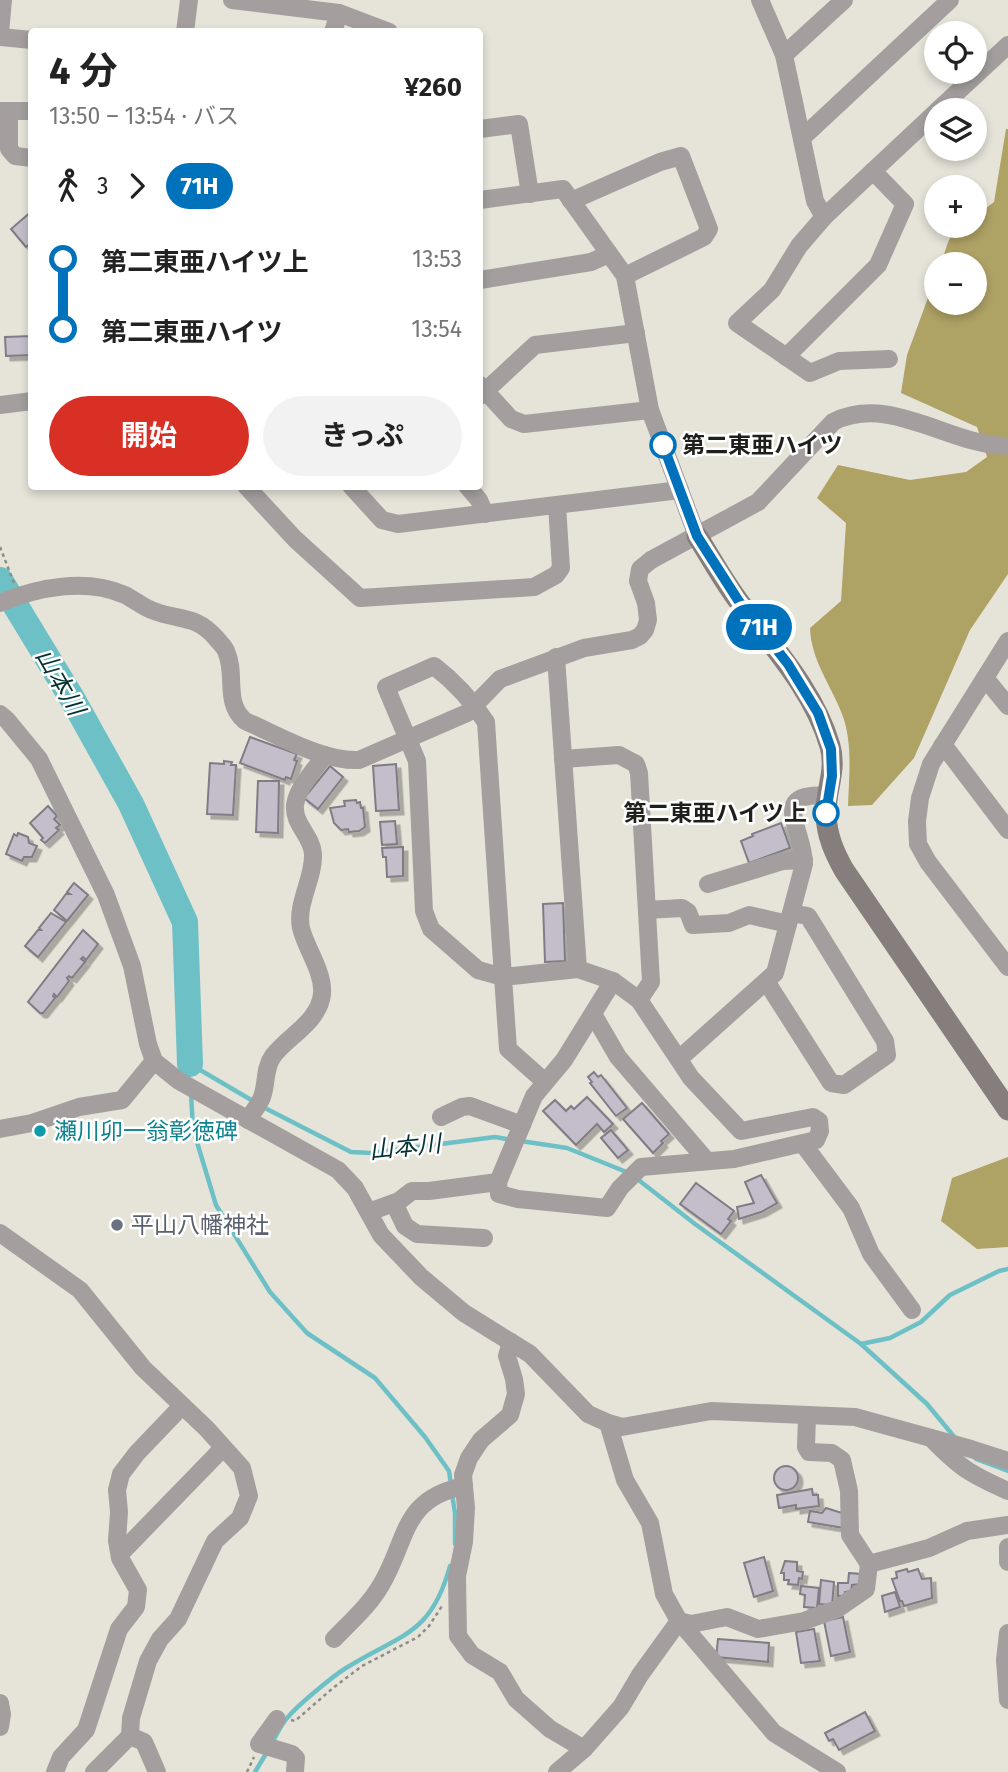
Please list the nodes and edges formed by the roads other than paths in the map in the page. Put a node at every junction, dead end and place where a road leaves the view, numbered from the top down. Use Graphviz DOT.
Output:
graph roads {
  1 [pos="3,0"];
  2 [pos="189,0"];
  3 [pos="232,0"];
  4 [pos="760,0"];
  5 [pos="844,0"];
  6 [pos="950,0"];
  7 [pos="340,13"];
  8 [pos="186,28"];
  9 [pos="334,28"];
  10 [pos="379,28"];
  11 [pos="0,35"];
  12 [pos="28,39"];
  13 [pos="1008,45"];
  14 [pos="784,55"];
  15 [pos="951,98"];
  16 [pos="4,111"];
  17 [pos="28,111"];
  18 [pos="924,123"];
  19 [pos="483,129"];
  20 [pos="802,138"];
  21 [pos="28,158"];
  22 [pos="873,171"];
  23 [pos="530,194"];
  24 [pos="483,200"];
  25 [pos="572,201"];
  26 [pos="824,217"];
  27 [pos="609,254"];
  28 [pos="625,276"];
  29 [pos="483,279"];
  30 [pos="636,333"];
  31 [pos="786,357"];
  32 [pos="889,359"];
  33 [pos="483,389"];
  34 [pos="483,393"];
  35 [pos="28,402"];
  36 [pos="0,405"];
  37 [pos="650,410"];
  38 [pos="1008,446"];
  39 [pos="250,490"];
  40 [pos="355,490"];
  41 [pos="471,490"];
  42 [pos="680,490"];
  43 [pos="557,505"];
  44 [pos="485,514"];
  45 [pos="697,536"];
  46 [pos="9,600"];
  47 [pos="1008,641"];
  48 [pos="556,657"];
  49 [pos="985,678"];
  50 [pos="474,705"];
  51 [pos="1008,706"];
  52 [pos="0,714"];
  53 [pos="409,739"];
  54 [pos="942,746"];
  55 [pos="326,755"];
  56 [pos="563,759"];
  57 [pos="829,796"];
  58 [pos="1008,830"];
  59 [pos="804,860"];
  60 [pos="708,884"];
  61 [pos="647,910"];
  62 [pos="789,918"];
  63 [pos="1005,956"];
  64 [pos="578,969"];
  65 [pos="503,977"];
  66 [pos="613,981"];
  67 [pos="766,981"];
  68 [pos="639,1000"];
  69 [pos="593,1014"];
  70 [pos="678,1059"];
  71 [pos="154,1061"];
  72 [pos="544,1081"];
  73 [pos="1008,1110"];
  74 [pos="441,1117"];
  75 [pos="248,1120"];
  76 [pos="0,1129"];
  77 [pos="517,1139"];
  78 [pos="803,1144"];
  79 [pos="707,1161"];
  80 [pos="498,1182"];
  81 [pos="394,1203"];
  82 [pos="369,1212"];
  83 [pos="0,1233"];
  84 [pos="484,1238"];
  85 [pos="912,1310"];
  86 [pos="511,1342"];
  87 [pos="182,1406"];
  88 [pos="807,1415"];
  89 [pos="608,1423"];
  90 [pos="930,1438"];
  91 [pos="223,1448"];
  92 [pos="1008,1461"];
  93 [pos="464,1486"];
  94 [pos="1008,1491"];
  95 [pos="1008,1525"];
  96 [pos="1008,1547"];
  97 [pos="120,1554"];
  98 [pos="1008,1562"];
  99 [pos="869,1564"];
  100 [pos="679,1621"];
  101 [pos="1008,1633"];
  102 [pos="334,1639"];
  103 [pos="1008,1700"];
  104 [pos="0,1703"];
  105 [pos="286,1720"];
  106 [pos="0,1727"];
  107 [pos="130,1736"];
  108 [pos="584,1749"];
  109 [pos="55,1772"];
  110 [pos="94,1772"];
  111 [pos="157,1772"];
  112 [pos="295,1772"];
  113 [pos="556,1772"];
  114 [pos="837,1772"];
  1 -- 11 [label="street"];
  2 -- 8 [label="street"];
  3 -- 7 [label="street"];
  4 -- 14 [label="street"];
  5 -- 14 [label="street"];
  6 -- 20 [label="street"];
  7 -- 9 [label="street"];
  7 -- 10 [label="street"];
  11 -- 12 [label="street"];
  13 -- 15 [label="street"];
  14 -- 20 [label="street"];
  16 -- 17 [label="street"];
  16 -- 21 [label="street"];
  18 -- 22 [label="street"];
  19 -- 23 [label="street"];
  20 -- 26 [label="street"];
  22 -- 26 [label="street"];
  22 -- 31 [label="street"];
  23 -- 24 [label="street"];
  23 -- 25 [label="street"];
  25 -- 27 [label="street"];
  25 -- 28 [label="street"];
  26 -- 31 [label="street"];
  27 -- 28 [label="street"];
  27 -- 29 [label="street"];
  28 -- 30 [label="street"];
  30 -- 33 [label="street"];
  30 -- 37 [label="street"];
  31 -- 32 [label="street"];
  34 -- 37 [label="street"];
  35 -- 36 [label="street"];
  37 -- 42 [label="street"];
  38 -- 45 [label="street"];
  39 -- 43 [label="street"];
  40 -- 44 [label="street"];
  41 -- 44 [label="street"];
  42 -- 43 [label="street"];
  42 -- 45 [label="street"];
  43 -- 44 [label="street"];
  45 -- 48 [label="street"];
  45 -- 57 [label="street"];
  46 -- 55 [label="street"];
  47 -- 49 [label="street"];
  48 -- 50 [label="street"];
  48 -- 56 [label="street"];
  49 -- 51 [label="street"];
  49 -- 54 [label="street"];
  50 -- 53 [label="street"];
  50 -- 53 [label="street"];
  50 -- 65 [label="street"];
  52 -- 71 [label="street"];
  53 -- 55 [label="street"];
  53 -- 65 [label="street"];
  54 -- 58 [label="street"];
  54 -- 63 [label="street"];
  55 -- 75 [label="street"];
  56 -- 61 [label="street"];
  56 -- 64 [label="street"];
  57 -- 59 [label="street"];
  57 -- 73 [label="street"];
  59 -- 60 [label="street"];
  59 -- 62 [label="street"];
  61 -- 62 [label="street"];
  61 -- 68 [label="street"];
  62 -- 67 [label="street"];
  62 -- 67 [label="street"];
  64 -- 65 [label="street"];
  64 -- 66 [label="street"];
  65 -- 72 [label="street"];
  66 -- 68 [label="street"];
  66 -- 69 [label="street"];
  67 -- 70 [label="street"];
  68 -- 70 [label="street"];
  69 -- 72 [label="street"];
  69 -- 79 [label="street"];
  70 -- 78 [label="street"];
  71 -- 75 [label="street"];
  71 -- 76 [label="street"];
  72 -- 77 [label="street"];
  74 -- 77 [label="street"];
  75 -- 82 [label="street"];
  77 -- 80 [label="street"];
  78 -- 79 [label="street"];
  78 -- 85 [label="street"];
  79 -- 80 [label="street"];
  80 -- 81 [label="street"];
  81 -- 82 [label="street"];
  81 -- 84 [label="street"];
  82 -- 86 [label="street"];
  83 -- 87 [label="street"];
  86 -- 89 [label="street"];
  86 -- 93 [label="street"];
  87 -- 91 [label="street"];
  87 -- 97 [label="street"];
  88 -- 89 [label="street"];
  88 -- 90 [label="street"];
  88 -- 99 [label="street"];
  89 -- 100 [label="street"];
  90 -- 92 [label="street"];
  90 -- 94 [label="street"];
  91 -- 97 [label="street"];
  91 -- 107 [label="street"];
  93 -- 102 [label="street"];
  93 -- 108 [label="street"];
  95 -- 99 [label="street"];
  96 -- 98 [label="street"];
  97 -- 109 [label="street"];
  99 -- 100 [label="street"];
  100 -- 108 [label="street"];
  100 -- 114 [label="street"];
  101 -- 103 [label="street"];
  104 -- 106 [label="street"];
  105 -- 112 [label="street"];
  107 -- 110 [label="street"];
  107 -- 111 [label="street"];
  108 -- 113 [label="street"];
}
